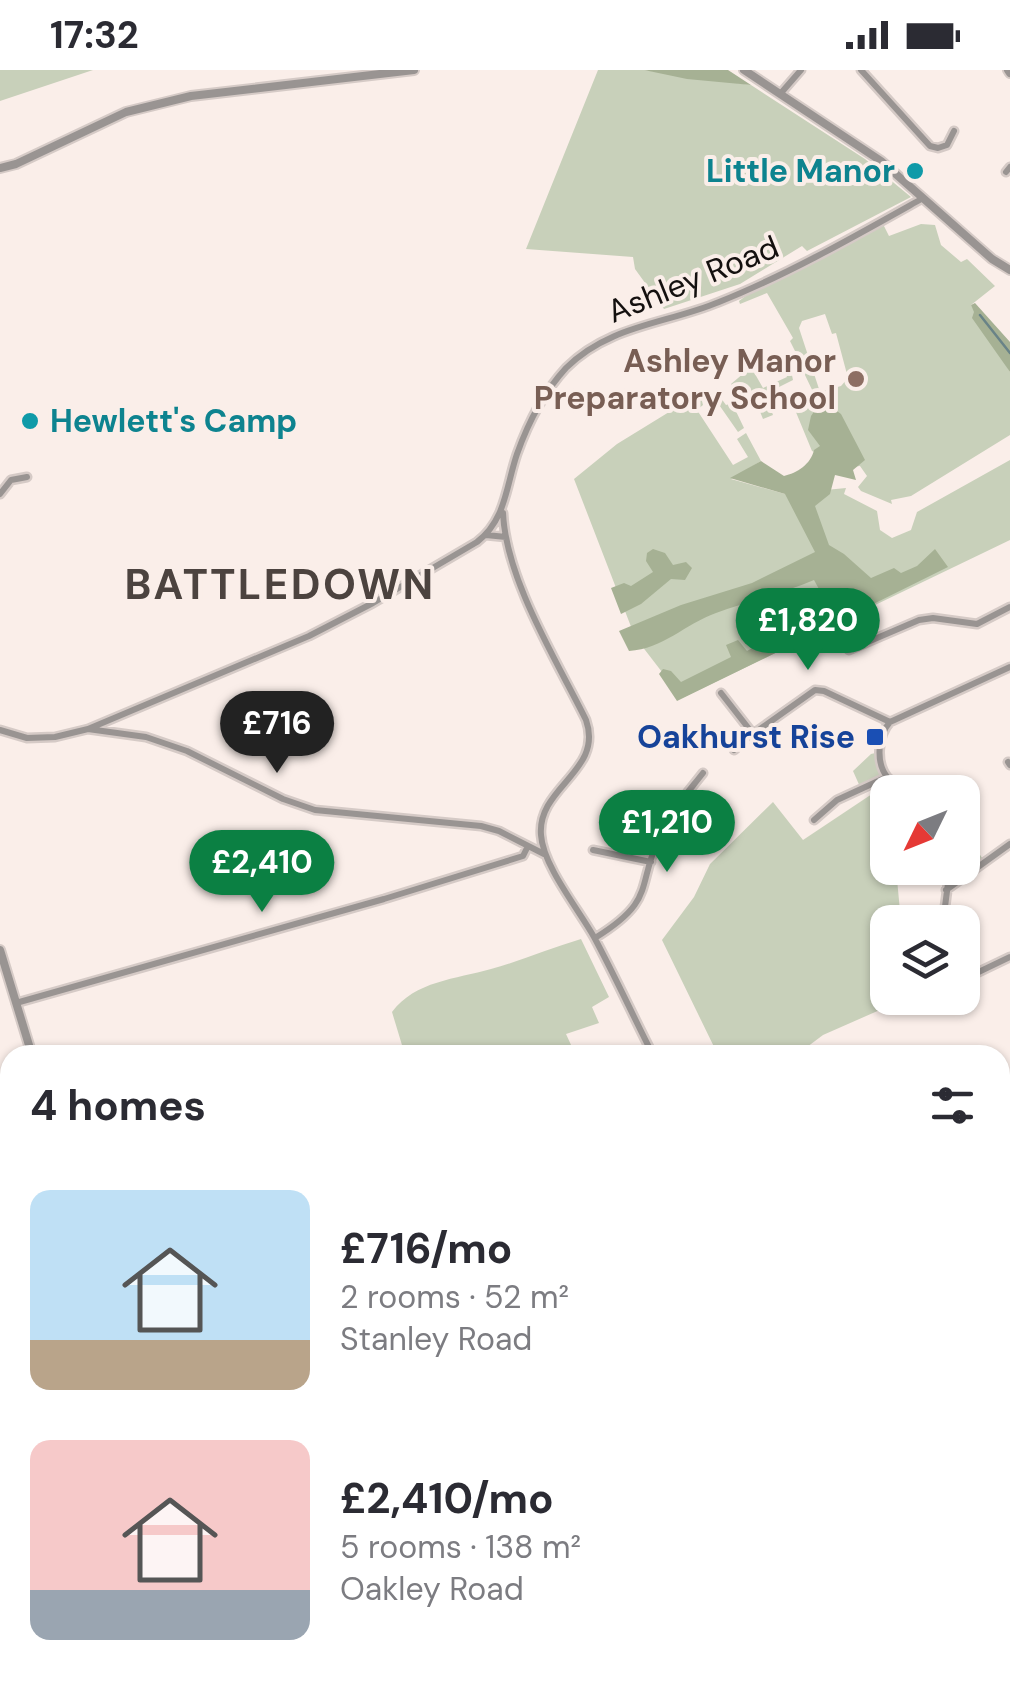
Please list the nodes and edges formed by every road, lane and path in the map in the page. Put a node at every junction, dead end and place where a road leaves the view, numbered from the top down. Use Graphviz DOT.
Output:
graph roads {
  1 [pos="414,70"];
  2 [pos="744,70"];
  3 [pos="801,70"];
  4 [pos="861,70"];
  5 [pos="781,94"];
  6 [pos="954,131"];
  7 [pos="0,168"];
  8 [pos="923,198"];
  9 [pos="1010,270"];
  10 [pos="27,478"];
  11 [pos="0,494"];
  12 [pos="503,509"];
  13 [pos="486,535"];
  14 [pos="506,537"];
  15 [pos="1010,607"];
  16 [pos="850,650"];
  17 [pos="1010,667"];
  18 [pos="721,693"];
  19 [pos="110,718"];
  20 [pos="890,722"];
  21 [pos="88,729"];
  22 [pos="0,730"];
  23 [pos="112,730"];
  24 [pos="754,734"];
  25 [pos="734,750"];
  26 [pos="702,772"];
  27 [pos="886,775"];
  28 [pos="870,785"];
  29 [pos="814,820"];
  30 [pos="1010,844"];
  31 [pos="527,848"];
  32 [pos="594,850"];
  33 [pos="546,855"];
  34 [pos="652,862"];
  35 [pos="980,866"];
  36 [pos="947,885"];
  37 [pos="954,885"];
  38 [pos="946,890"];
  39 [pos="944,905"];
  40 [pos="595,938"];
  41 [pos="0,950"];
  42 [pos="1010,956"];
  43 [pos="980,971"];
  44 [pos="16,1003"];
  45 [pos="29,1045"];
  46 [pos="648,1045"];
  1 -- 7 [label="street"];
  2 -- 5 [label="street"];
  3 -- 5 [label="street"];
  4 -- 6 [label="street"];
  5 -- 8 [label="street"];
  8 -- 9 [label="street"];
  8 -- 12 [label="street, Ashley Road"];
  10 -- 11 [label="street"];
  12 -- 13 [label="street, Ashley Road"];
  12 -- 14 [label="street"];
  13 -- 14 [label="street"];
  13 -- 19 [label="street, Ashley Road"];
  14 -- 33 [label="street"];
  15 -- 16 [label="street"];
  17 -- 20 [label="street"];
  18 -- 24 [label="street"];
  19 -- 21 [label="street, Ashley Road"];
  19 -- 23 [label="street"];
  20 -- 24 [label="street"];
  20 -- 27 [label="street"];
  21 -- 22 [label="street"];
  21 -- 23 [label="street"];
  23 -- 31 [label="street"];
  24 -- 25 [label="street"];
  26 -- 34 [label="street"];
  28 -- 29 [label="street"];
  30 -- 35 [label="street"];
  31 -- 33 [label="street"];
  31 -- 44 [label="street"];
  32 -- 34 [label="street"];
  33 -- 40 [label="street"];
  34 -- 40 [label="street"];
  36 -- 38 [label="street"];
  37 -- 38 [label="street"];
  38 -- 39 [label="street"];
  40 -- 46 [label="street"];
  41 -- 44 [label="street"];
  42 -- 43 [label="street"];
  44 -- 45 [label="street"];
}
